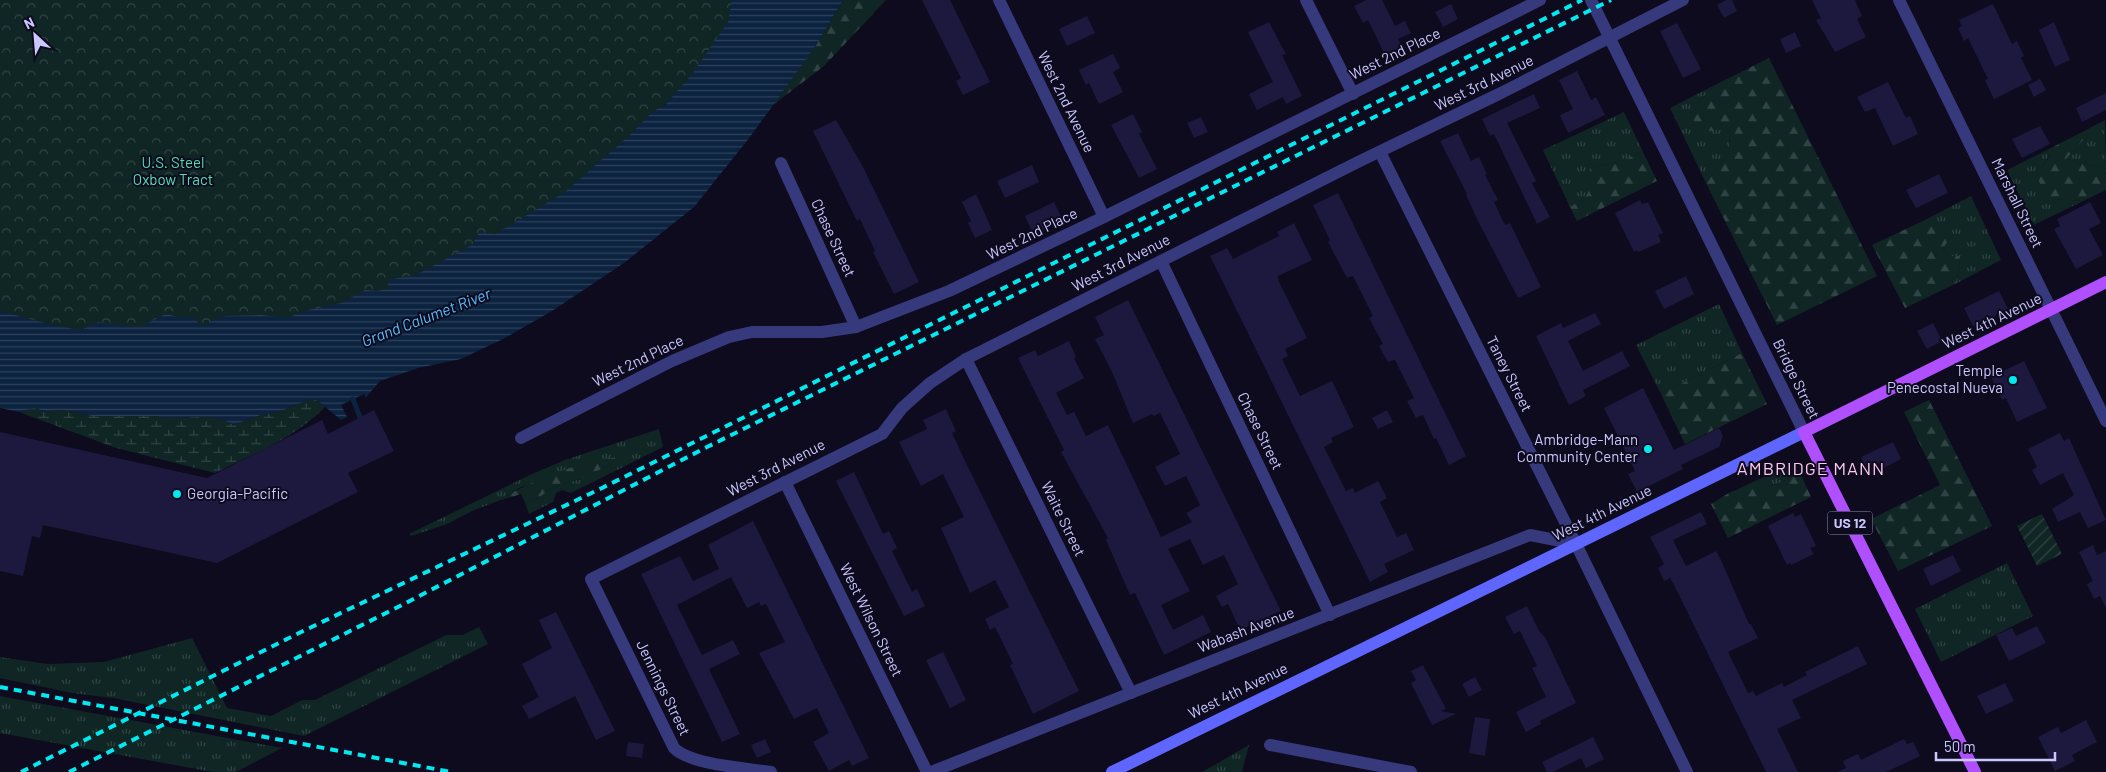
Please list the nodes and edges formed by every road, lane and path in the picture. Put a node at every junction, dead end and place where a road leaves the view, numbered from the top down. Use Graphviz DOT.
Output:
graph roads {
  1 [pos="1000,0"];
  2 [pos="1306,0"];
  3 [pos="1540,0"];
  4 [pos="1591,0"];
  5 [pos="1683,0"];
  6 [pos="1899,0"];
  7 [pos="1610,37"];
  8 [pos="1352,94"];
  9 [pos="1380,152"];
  10 [pos="780,163"];
  11 [pos="1104,217"];
  12 [pos="1160,261"];
  13 [pos="2106,282"];
  14 [pos="2052,309"];
  15 [pos="856,327"];
  16 [pos="966,359"];
  17 [pos="2106,421"];
  18 [pos="1804,432"];
  19 [pos="520,438"];
  20 [pos="786,482"];
  21 [pos="1576,544"];
  22 [pos="591,579"];
  23 [pos="1330,614"];
  24 [pos="1131,693"];
  25 [pos="1270,745"];
  26 [pos="771,772"];
  27 [pos="927,772"];
  28 [pos="931,772"];
  29 [pos="1112,772"];
  30 [pos="1411,772"];
  31 [pos="1688,772"];
  32 [pos="1975,772"];
  1 -- 11 [label="street, West 2nd Avenue"];
  2 -- 8 [label="street"];
  3 -- 8 [label="street, West 2nd Place"];
  4 -- 7 [label="street, Bridge Street"];
  5 -- 7 [label="street, West 3rd Avenue"];
  6 -- 14 [label="street, Marshall Street"];
  7 -- 9 [label="street, West 3rd Avenue"];
  7 -- 18 [label="street, Bridge Street"];
  8 -- 11 [label="street, West 2nd Place"];
  9 -- 12 [label="street, West 3rd Avenue"];
  9 -- 21 [label="street, Taney Street"];
  10 -- 15 [label="street, Chase Street"];
  11 -- 15 [label="street, West 2nd Place"];
  12 -- 16 [label="street, West 3rd Avenue"];
  12 -- 23 [label="street, Chase Street"];
  13 -- 14 [label="main road, West 4th Avenue"];
  14 -- 17 [label="street, Marshall Street"];
  14 -- 18 [label="main road, West 4th Avenue"];
  15 -- 19 [label="street, West 2nd Place"];
  16 -- 20 [label="street, West 3rd Avenue"];
  16 -- 24 [label="street, Waite Street"];
  18 -- 21 [label="main road, West 4th Avenue"];
  18 -- 32 [label="main road, Bridge Street / US 12"];
  20 -- 22 [label="street, West 3rd Avenue"];
  20 -- 27 [label="street, West Wilson Street"];
  21 -- 23 [label="street, Wabash Avenue"];
  21 -- 29 [label="main road, West 4th Avenue"];
  21 -- 31 [label="street, Taney Street"];
  22 -- 26 [label="street, Jennings Street"];
  23 -- 24 [label="street, Wabash Avenue"];
  24 -- 28 [label="street, Wabash Avenue"];
  25 -- 30 [label="street"];
}
